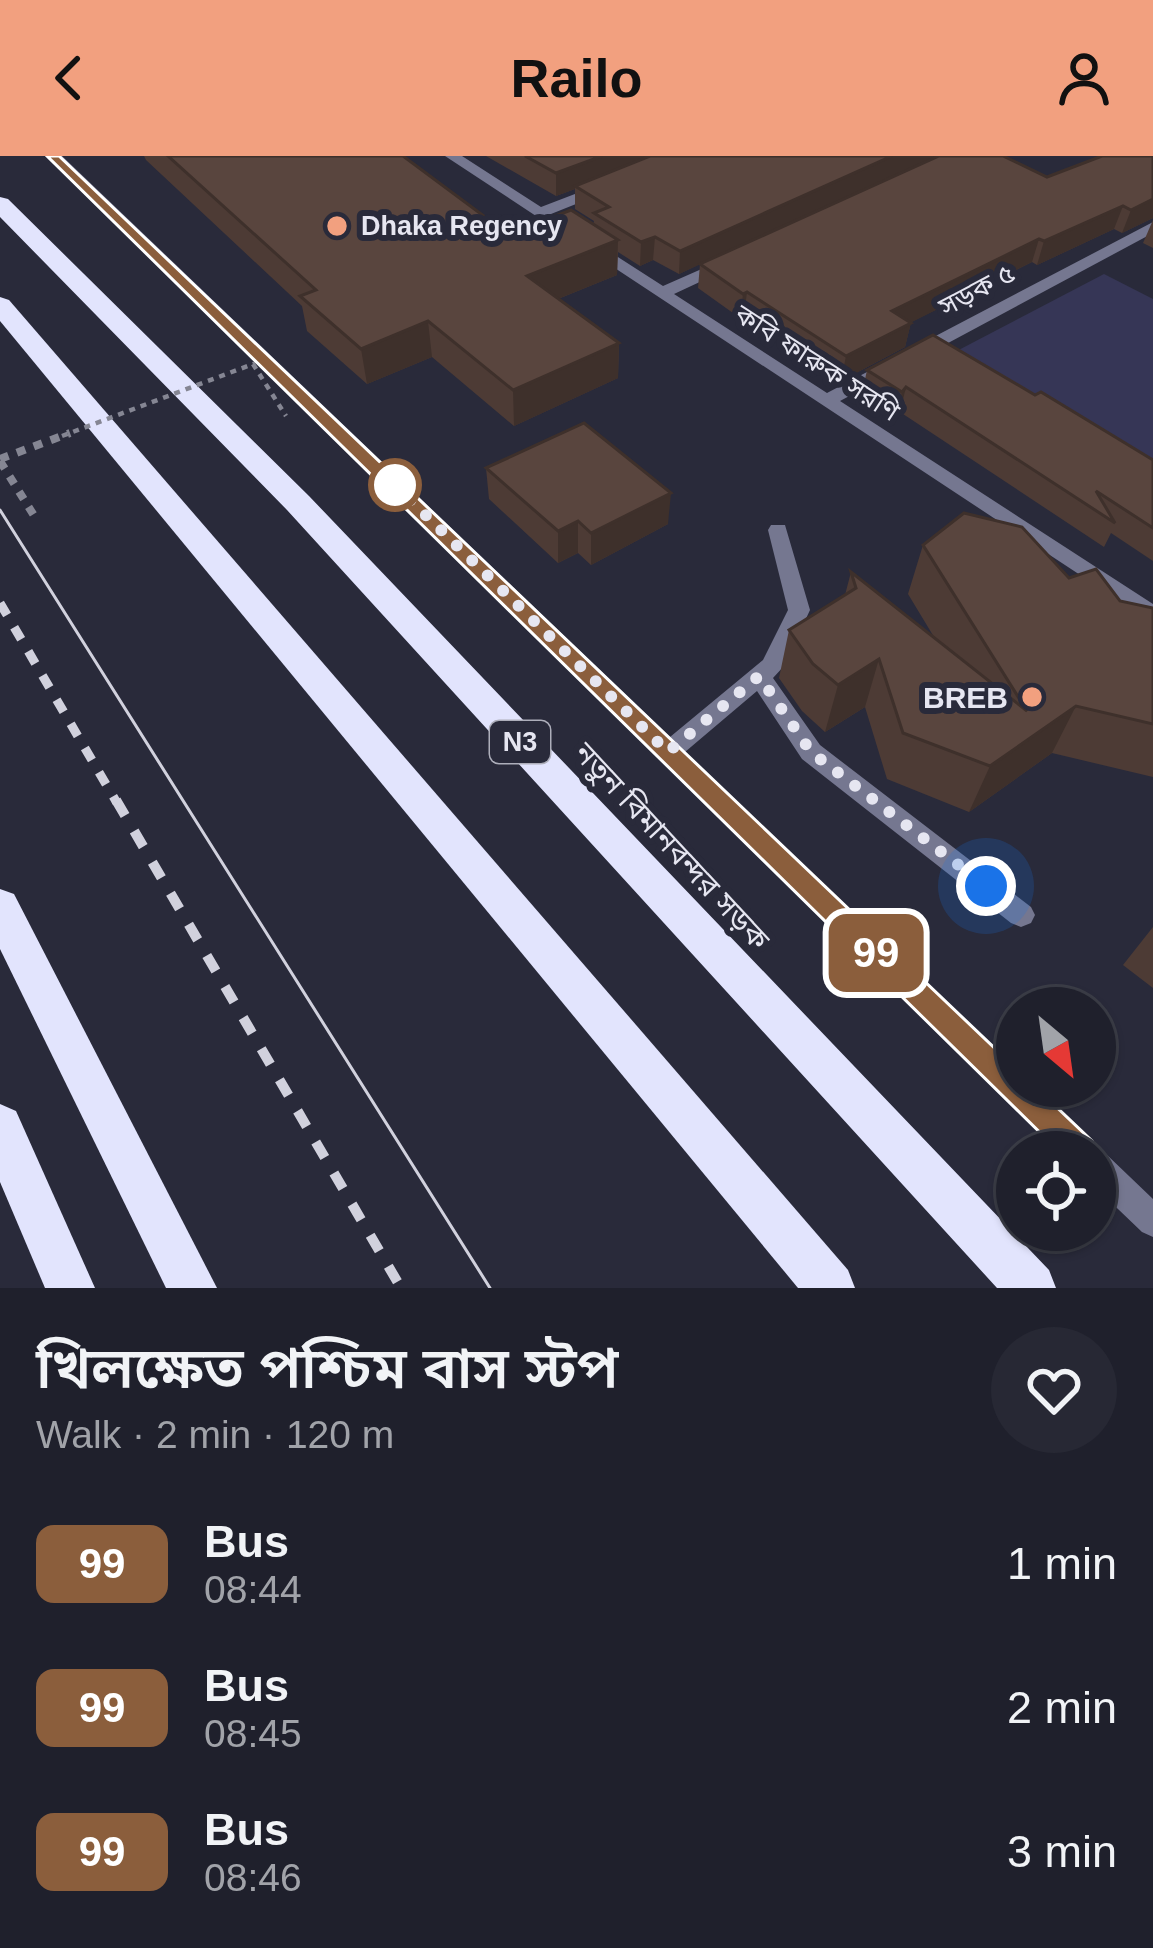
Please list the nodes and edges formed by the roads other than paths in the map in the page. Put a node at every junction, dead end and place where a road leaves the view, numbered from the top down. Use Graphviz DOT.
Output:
graph roads {
  1 [pos="55,156"];
  2 [pos="452,156"];
  3 [pos="623,181"];
  4 [pos="0,204"];
  5 [pos="539,213"];
  6 [pos="1153,227"];
  7 [pos="748,254"];
  8 [pos="662,293"];
  9 [pos="0,305"];
  10 [pos="826,401"];
  11 [pos="778,530"];
  12 [pos="1153,615"];
  13 [pos="759,676"];
  14 [pos="668,752"];
  15 [pos="0,907"];
  16 [pos="1022,915"];
  17 [pos="0,1127"];
  18 [pos="1060,1131"];
  19 [pos="1116,1185"];
  20 [pos="1153,1221"];
  21 [pos="70,1288"];
  22 [pos="192,1288"];
  23 [pos="830,1288"];
  24 [pos="1031,1288"];
  1 -- 14 [label="street"];
  2 -- 5 [label="street, কবি ফারুক সরণি"];
  3 -- 5 [label="street"];
  4 -- 24 [label="highway, নতুন বিমানবন্দর সড়ক / N3"];
  5 -- 8 [label="street, কবি ফারুক সরণি"];
  6 -- 10 [label="street, সড়ক ৫"];
  7 -- 8 [label="street"];
  8 -- 10 [label="street, কবি ফারুক সরণি"];
  9 -- 23 [label="highway"];
  10 -- 12 [label="street, কবি ফারুক সরণি"];
  11 -- 13 [label="street"];
  13 -- 14 [label="street"];
  13 -- 16 [label="street"];
  14 -- 18 [label="street"];
  15 -- 22 [label="highway"];
  17 -- 21 [label="highway"];
  19 -- 20 [label="street"];
}
